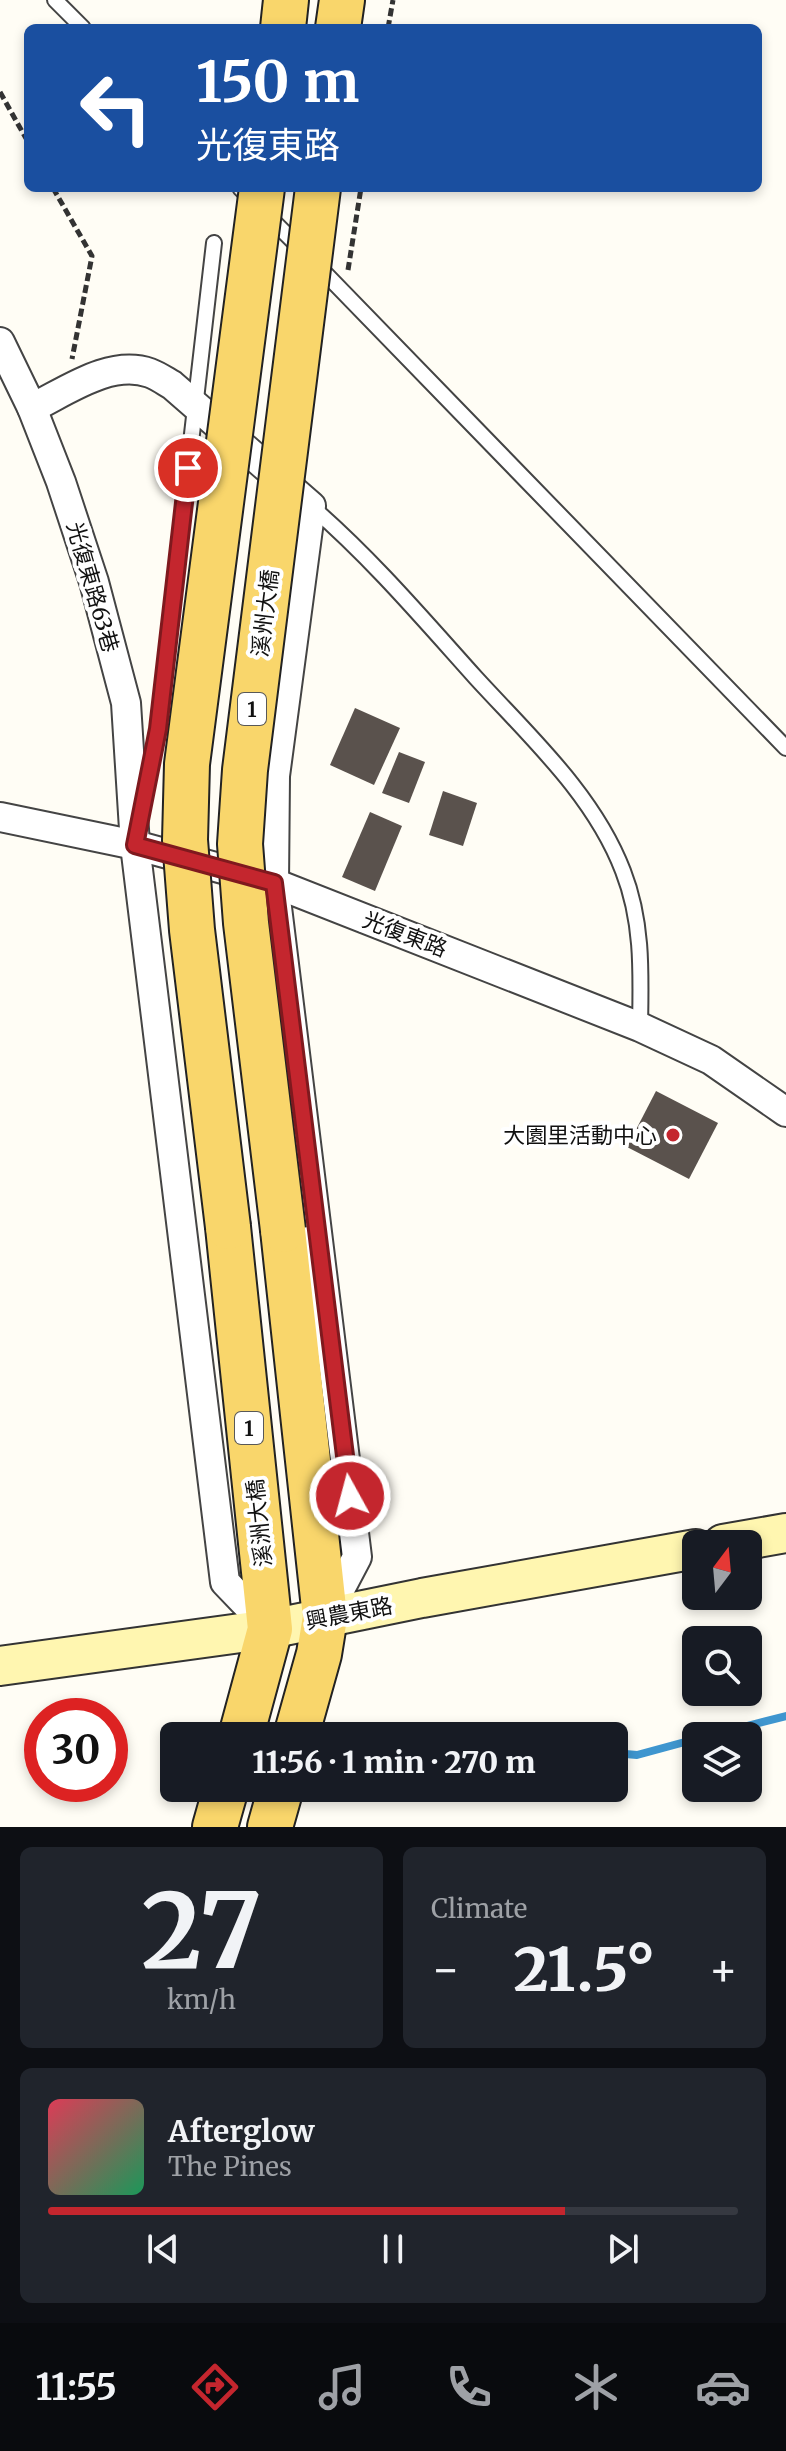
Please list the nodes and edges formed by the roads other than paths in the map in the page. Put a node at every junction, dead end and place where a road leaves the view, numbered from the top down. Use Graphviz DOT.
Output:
graph roads {
  1 [pos="55,0"];
  2 [pos="286,0"];
  3 [pos="342,0"];
  4 [pos="79,24"];
  5 [pos="283,24"];
  6 [pos="339,24"];
  7 [pos="244,192"];
  8 [pos="261,192"];
  9 [pos="317,192"];
  10 [pos="214,243"];
  11 [pos="0,342"];
  12 [pos="195,405"];
  13 [pos="32,408"];
  14 [pos="311,506"];
  15 [pos="786,748"];
  16 [pos="0,817"];
  17 [pos="135,845"];
  18 [pos="274,883"];
  19 [pos="640,1027"];
  20 [pos="786,1112"];
  21 [pos="786,1533"];
  22 [pos="762,1537"];
  23 [pos="682,1552"];
  24 [pos="325,1617"];
  25 [pos="270,1629"];
  26 [pos="8,1657"];
  27 [pos="245,1722"];
  28 [pos="300,1722"];
  29 [pos="222,1802"];
  30 [pos="277,1802"];
  31 [pos="215,1827"];
  32 [pos="270,1827"];
  1 -- 4 [label="lane"];
  2 -- 5 [label="main road"];
  3 -- 6 [label="main road"];
  7 -- 15 [label="lane"];
  8 -- 25 [label="main road, 溪洲大橋 / 1, bridge"];
  9 -- 24 [label="main road, 溪州大橋 / 1, bridge"];
  10 -- 12 [label="lane"];
  11 -- 13 [label="street, 光復東路63巷"];
  12 -- 13 [label="street"];
  12 -- 14 [label="street"];
  12 -- 17 [label="lane"];
  13 -- 17 [label="street, 光復東路63巷"];
  14 -- 18 [label="street"];
  14 -- 19 [label="lane"];
  16 -- 17 [label="street, 光復東路"];
  17 -- 18 [label="street, 光復東路"];
  17 -- 25 [label="street, 光復東路63巷"];
  18 -- 19 [label="street, 光復東路"];
  18 -- 24 [label="street"];
  19 -- 20 [label="street, 光復東路"];
  21 -- 22 [label="main road"];
  23 -- 24 [label="main road, 興農東路"];
  24 -- 25 [label="main road, 興農東路"];
  24 -- 28 [label="main road, 1"];
  25 -- 26 [label="main road, 興農東路"];
  25 -- 27 [label="main road, 1"];
  29 -- 31 [label="main road"];
  30 -- 32 [label="main road"];
}
